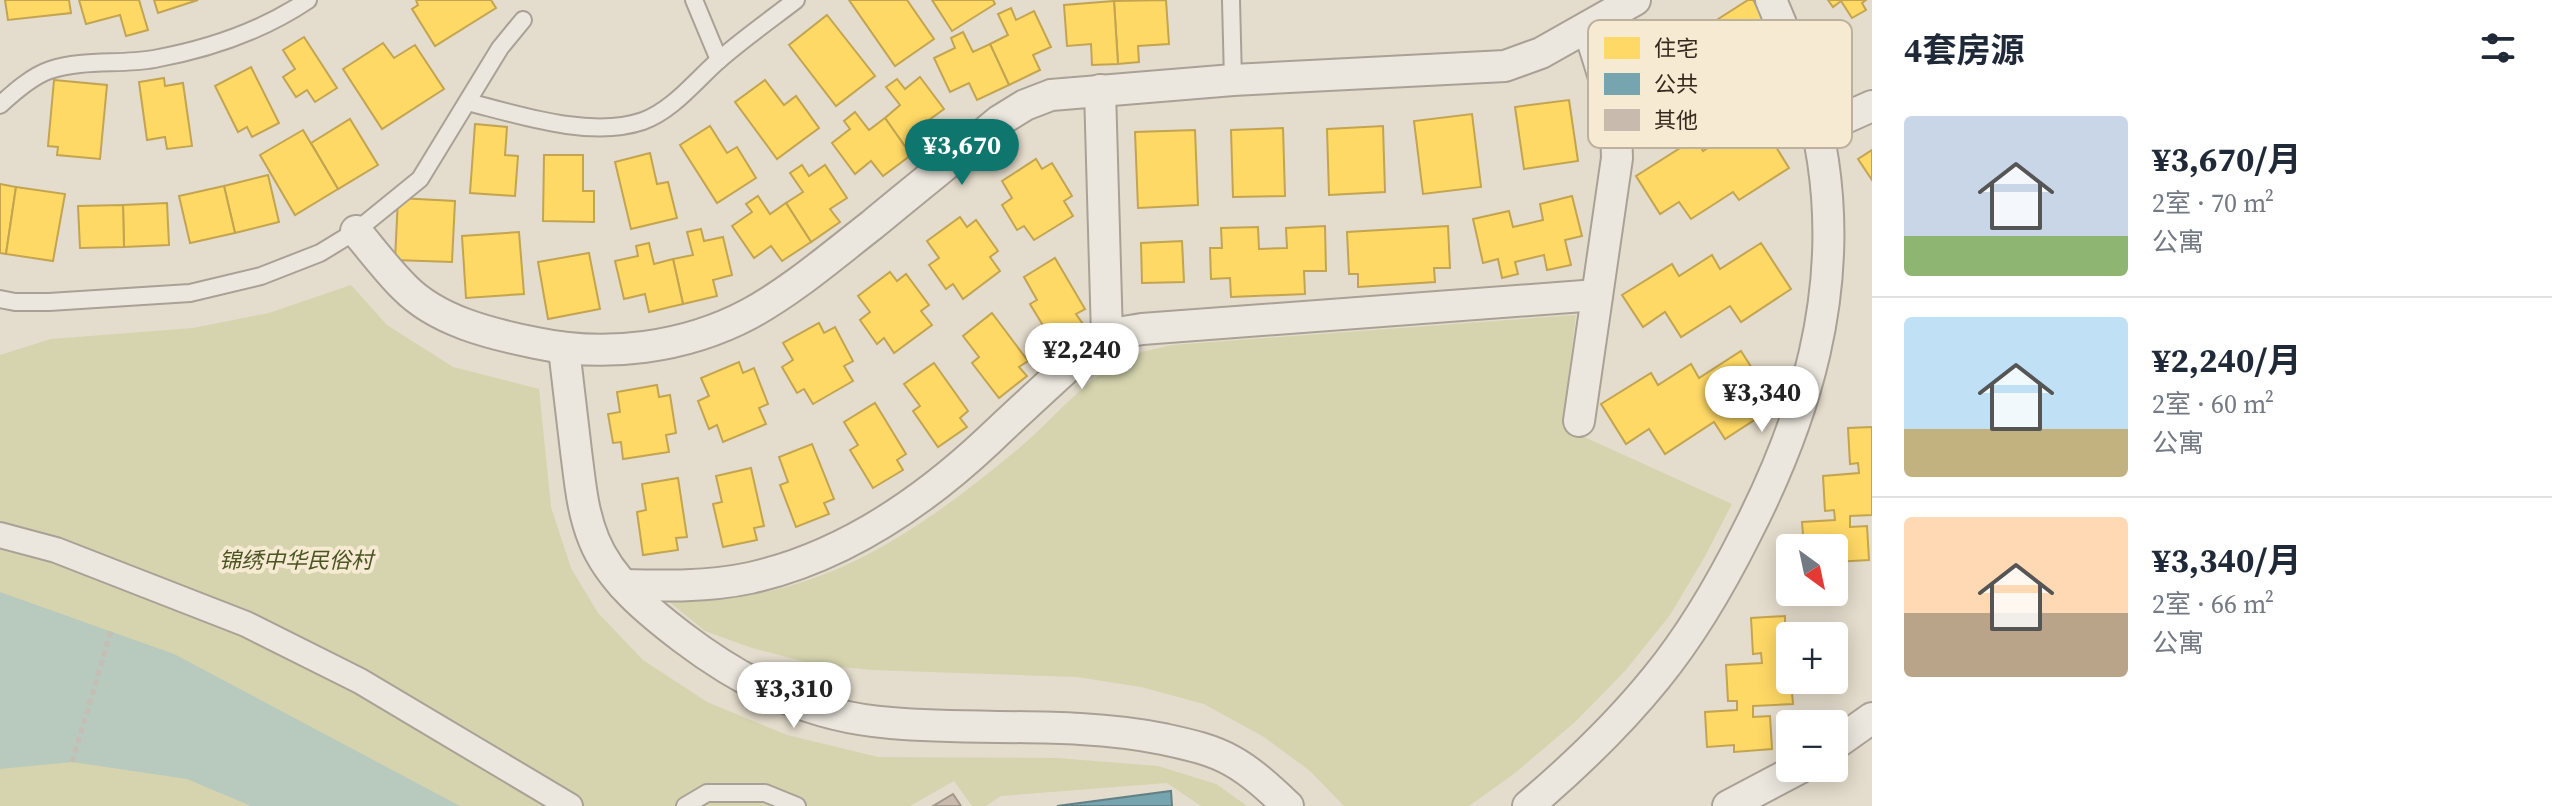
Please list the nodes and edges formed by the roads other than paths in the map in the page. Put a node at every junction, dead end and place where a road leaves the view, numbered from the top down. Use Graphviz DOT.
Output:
graph roads {
  1 [pos="308,0"];
  2 [pos="694,0"];
  3 [pos="796,0"];
  4 [pos="1231,0"];
  5 [pos="1635,0"];
  6 [pos="1771,0"];
  7 [pos="523,20"];
  8 [pos="1600,20"];
  9 [pos="1780,20"];
  10 [pos="1588,27"];
  11 [pos="719,60"];
  12 [pos="1233,80"];
  13 [pos="1100,90"];
  14 [pos="468,102"];
  15 [pos="0,105"];
  16 [pos="1872,106"];
  17 [pos="1852,115"];
  18 [pos="1617,148"];
  19 [pos="1820,148"];
  20 [pos="356,231"];
  21 [pos="1597,295"];
  22 [pos="0,299"];
  23 [pos="1107,336"];
  24 [pos="564,349"];
  25 [pos="1579,421"];
  26 [pos="0,535"];
  27 [pos="623,585"];
  28 [pos="1872,718"];
  29 [pos="1848,735"];
  30 [pos="1776,781"];
  31 [pos="570,806"];
  32 [pos="685,806"];
  33 [pos="797,806"];
  34 [pos="1288,806"];
  35 [pos="1528,806"];
  36 [pos="1728,806"];
  1 -- 15 [label="lane"];
  2 -- 11 [label="lane"];
  3 -- 11 [label="lane"];
  4 -- 12 [label="lane"];
  5 -- 8 [label="street"];
  6 -- 9 [label="street"];
  7 -- 14 [label="lane"];
  10 -- 12 [label="street"];
  11 -- 14 [label="lane"];
  12 -- 13 [label="street"];
  13 -- 23 [label="street"];
  13 -- 24 [label="street"];
  14 -- 20 [label="lane"];
  16 -- 17 [label="street"];
  18 -- 21 [label="street"];
  19 -- 35 [label="street"];
  20 -- 22 [label="lane"];
  20 -- 24 [label="street"];
  21 -- 23 [label="street"];
  21 -- 25 [label="street"];
  23 -- 27 [label="street"];
  24 -- 27 [label="street"];
  26 -- 31 [label="street"];
  27 -- 34 [label="street"];
  28 -- 29 [label="street"];
  30 -- 36 [label="street"];
  32 -- 33 [label="lane"];
}
